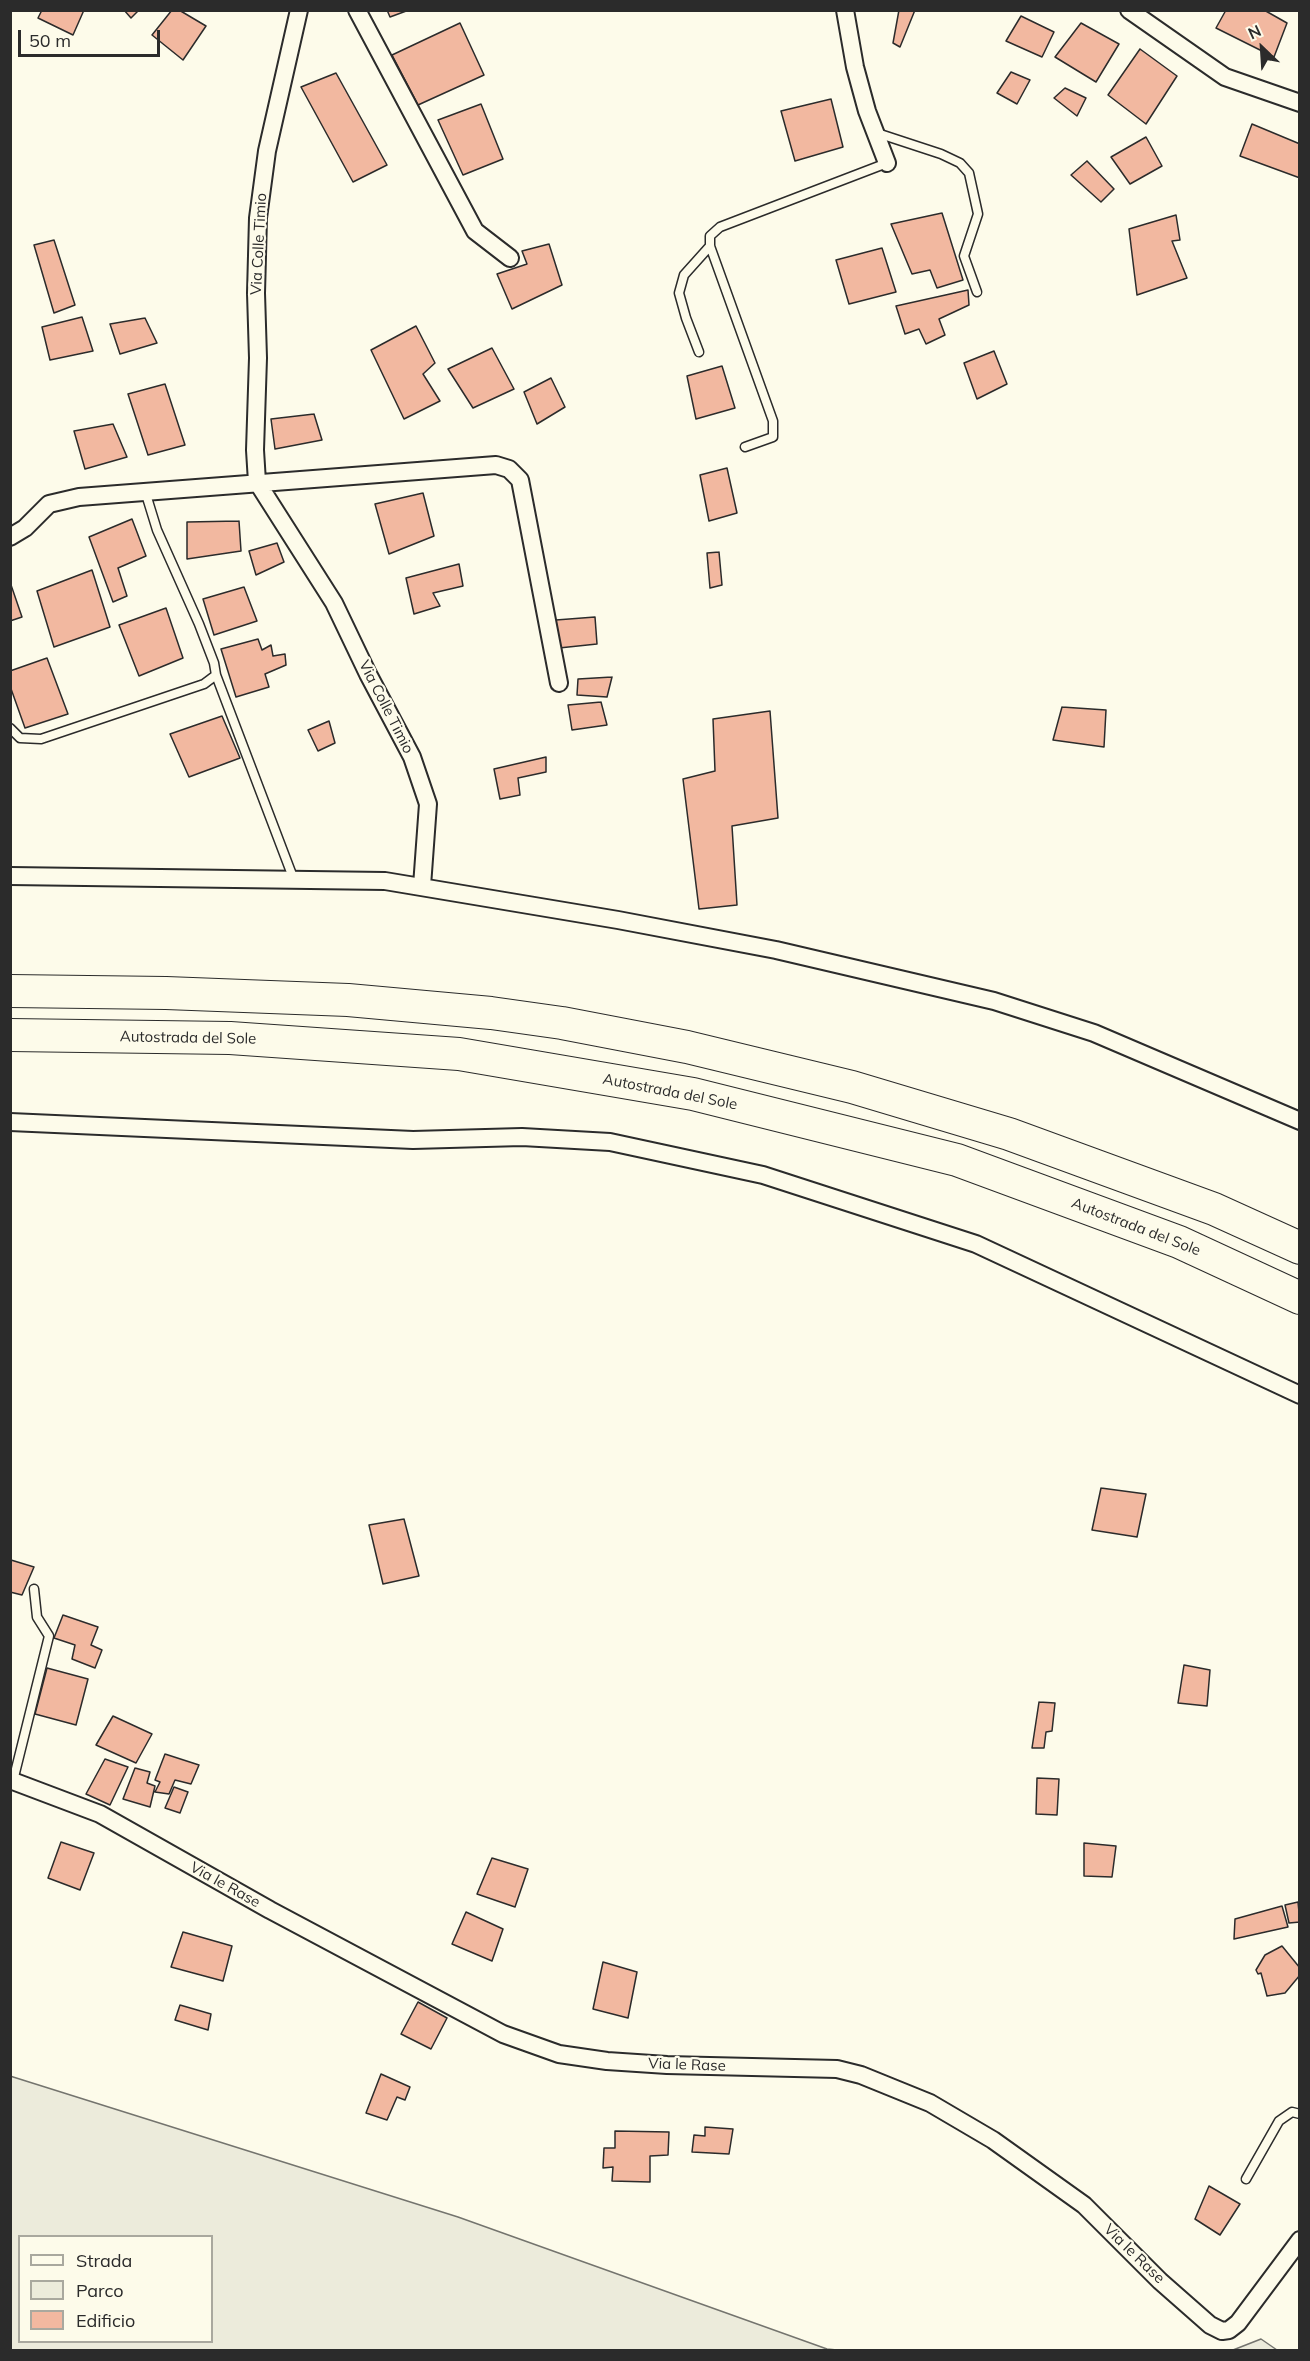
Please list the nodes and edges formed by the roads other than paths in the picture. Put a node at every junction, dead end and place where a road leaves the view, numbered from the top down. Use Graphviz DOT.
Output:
graph roads {
  1 [pos="299,10"];
  2 [pos="357,10"];
  3 [pos="845,10"];
  4 [pos="1129,10"];
  5 [pos="1299,104"];
  6 [pos="875,133"];
  7 [pos="887,163"];
  8 [pos="710,246"];
  9 [pos="510,258"];
  10 [pos="977,292"];
  11 [pos="699,352"];
  12 [pos="745,447"];
  13 [pos="257,482"];
  14 [pos="144,491"];
  15 [pos="10,537"];
  16 [pos="216,675"];
  17 [pos="559,683"];
  18 [pos="10,728"];
  19 [pos="20,738"];
  20 [pos="10,743"];
  21 [pos="10,876"];
  22 [pos="294,879"];
  23 [pos="422,886"];
  24 [pos="10,991"];
  25 [pos="10,1035"];
  26 [pos="1299,1121"];
  27 [pos="10,1122"];
  28 [pos="1299,1248"];
  29 [pos="1299,1298"];
  30 [pos="1299,1395"];
  31 [pos="34,1589"];
  32 [pos="12,1780"];
  33 [pos="1299,2114"];
  34 [pos="1246,2179"];
  35 [pos="1299,2240"];
  1 -- 13 [label="street, Via Colle Timio"];
  2 -- 9 [label="street"];
  3 -- 6 [label="street"];
  4 -- 5 [label="street"];
  6 -- 7 [label="street"];
  6 -- 10 [label="lane"];
  7 -- 8 [label="lane"];
  8 -- 11 [label="lane"];
  8 -- 12 [label="lane"];
  13 -- 14 [label="street"];
  13 -- 17 [label="street"];
  13 -- 23 [label="street, Via Colle Timio"];
  14 -- 15 [label="street"];
  14 -- 16 [label="lane"];
  16 -- 19 [label="lane"];
  16 -- 22 [label="lane"];
  18 -- 19 [label="lane"];
  19 -- 20 [label="lane"];
  21 -- 22 [label="street"];
  22 -- 23 [label="street"];
  23 -- 26 [label="street"];
  24 -- 28 [label="highway"];
  25 -- 29 [label="highway, Autostrada del Sole"];
  27 -- 30 [label="street"];
  31 -- 32 [label="lane"];
  32 -- 35 [label="street, Via le Rase"];
  33 -- 34 [label="lane"];
}
